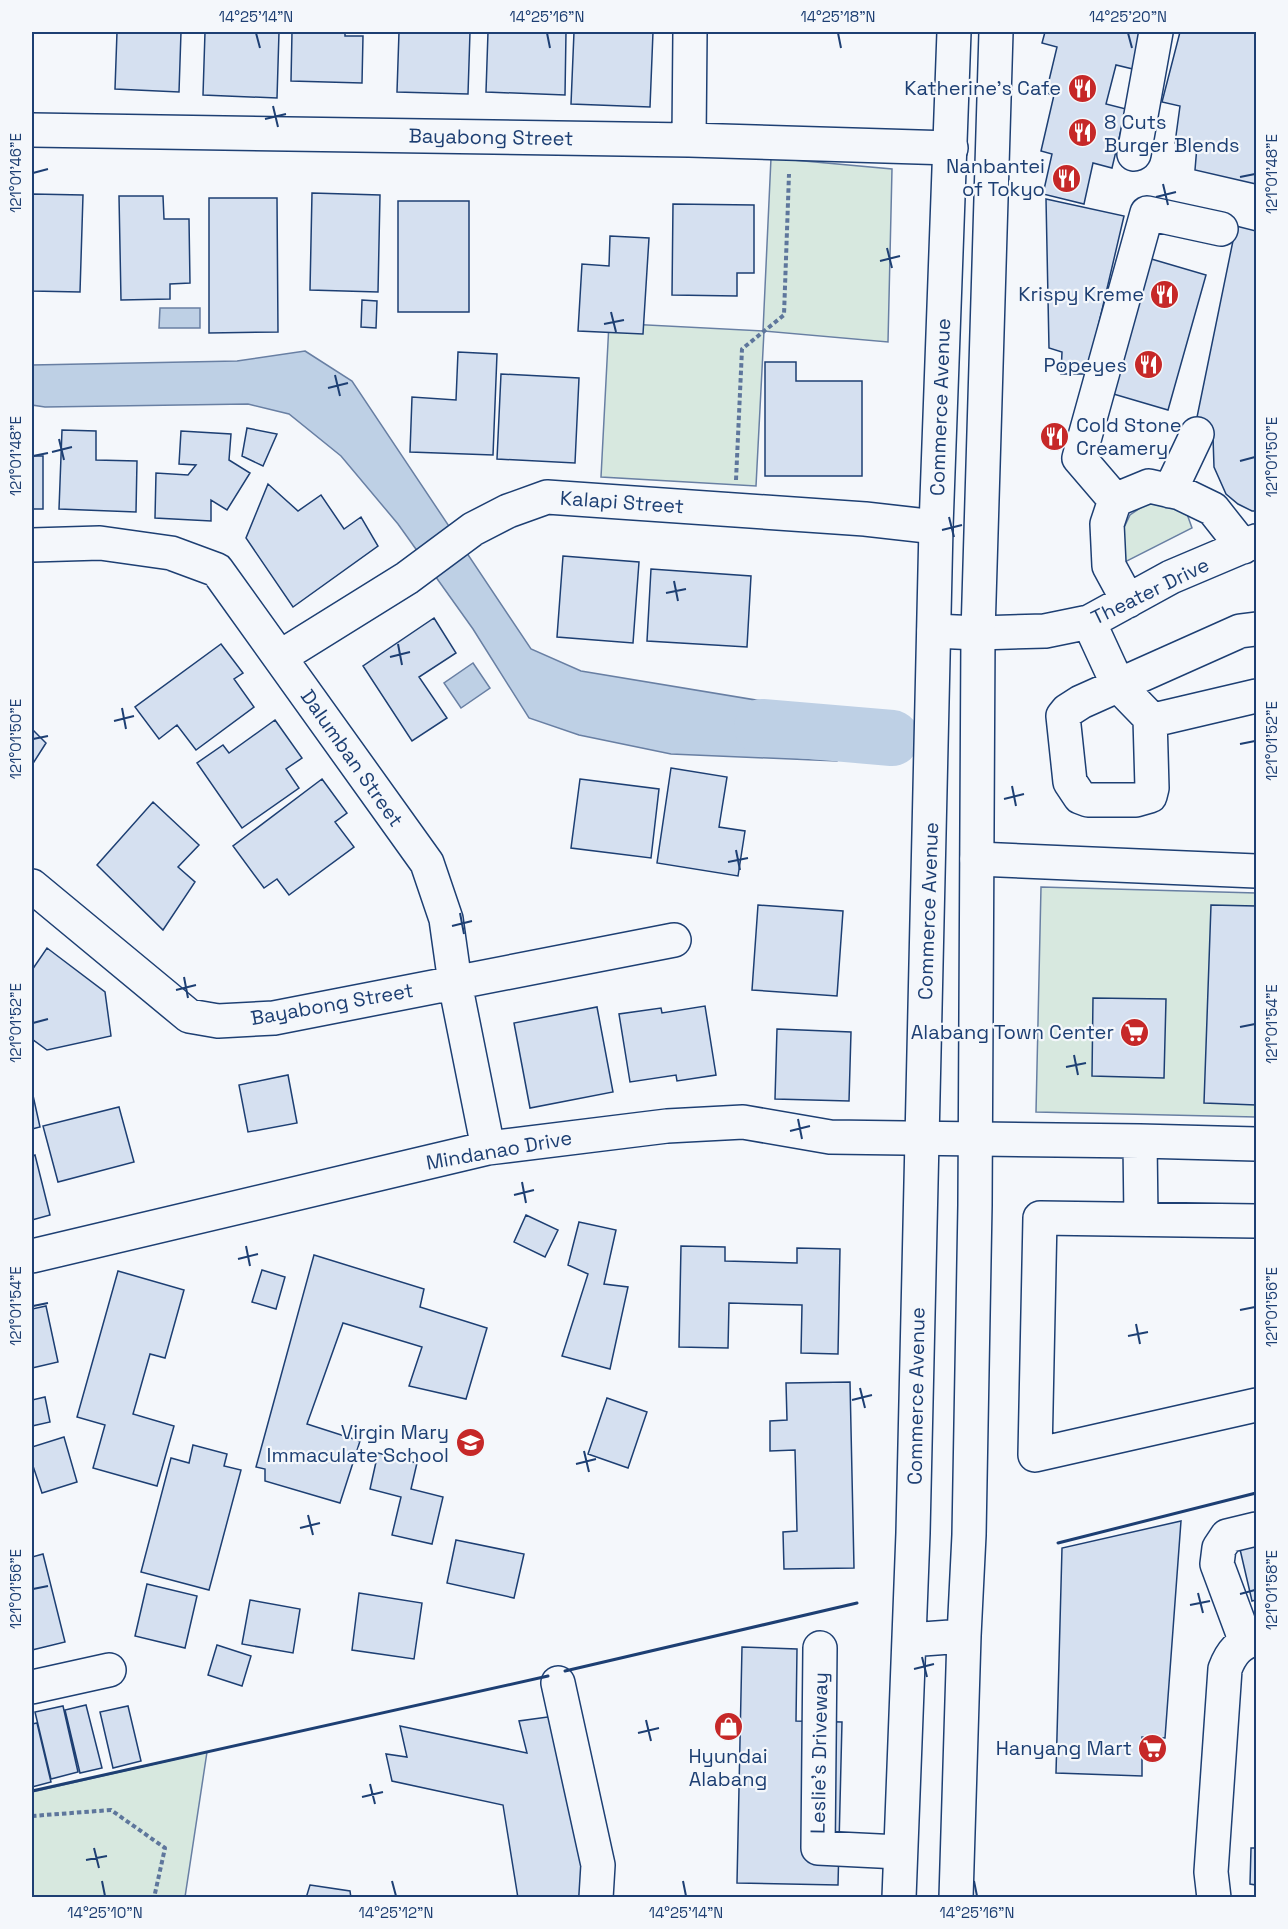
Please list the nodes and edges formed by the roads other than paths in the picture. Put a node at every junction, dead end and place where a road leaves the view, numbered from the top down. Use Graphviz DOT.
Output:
graph roads {
  1 [pos="690,32"];
  2 [pos="954,32"];
  3 [pos="996,32"];
  4 [pos="1156,32"];
  5 [pos="32,130"];
  6 [pos="689,140"];
  7 [pos="951,148"];
  8 [pos="1134,154"];
  9 [pos="1221,229"];
  10 [pos="1197,434"];
  11 [pos="1170,491"];
  12 [pos="1115,500"];
  13 [pos="936,526"];
  14 [pos="1250,544"];
  15 [pos="32,545"];
  16 [pos="1128,601"];
  17 [pos="1089,622"];
  18 [pos="1257,629"];
  19 [pos="933,631"];
  20 [pos="978,633"];
  21 [pos="280,657"];
  22 [pos="1118,685"];
  23 [pos="1257,696"];
  24 [pos="1150,718"];
  25 [pos="977,859"];
  26 [pos="1257,871"];
  27 [pos="32,886"];
  28 [pos="674,940"];
  29 [pos="455,983"];
  30 [pos="922,1138"];
  31 [pos="975,1139"];
  32 [pos="1140,1141"];
  33 [pos="1257,1144"];
  34 [pos="488,1148"];
  35 [pos="1141,1219"];
  36 [pos="1257,1221"];
  37 [pos="32,1256"];
  38 [pos="1257,1405"];
  39 [pos="1257,1529"];
  40 [pos="964,1636"];
  41 [pos="909,1640"];
  42 [pos="1251,1640"];
  43 [pos="820,1648"];
  44 [pos="109,1670"];
  45 [pos="558,1683"];
  46 [pos="32,1687"];
  47 [pos="900,1852"];
  48 [pos="596,1898"];
  49 [pos="899,1898"];
  50 [pos="956,1898"];
  51 [pos="1214,1898"];
  1 -- 6 [label="street"];
  2 -- 7 [label="street, Commerce Avenue"];
  3 -- 20 [label="street"];
  4 -- 8 [label="street"];
  5 -- 6 [label="street, Bayabong Street"];
  6 -- 7 [label="street, Bayabong Street"];
  7 -- 13 [label="street, Commerce Avenue"];
  9 -- 12 [label="street"];
  10 -- 11 [label="street"];
  11 -- 12 [label="street"];
  11 -- 14 [label="street"];
  12 -- 16 [label="street"];
  13 -- 19 [label="street, Commerce Avenue"];
  13 -- 21 [label="street, Kalapi Street"];
  14 -- 16 [label="street, Theater Drive"];
  15 -- 21 [label="street, Dalumban Street"];
  16 -- 17 [label="street, Theater Drive"];
  17 -- 20 [label="street, Theater Drive"];
  17 -- 22 [label="street"];
  18 -- 22 [label="street"];
  19 -- 20 [label="street, Theater Drive"];
  19 -- 30 [label="street, Commerce Avenue"];
  20 -- 25 [label="street"];
  21 -- 29 [label="street, Dalumban Street"];
  22 -- 24 [label="street"];
  22 -- 24 [label="street"];
  23 -- 24 [label="street"];
  25 -- 26 [label="street"];
  25 -- 31 [label="street"];
  27 -- 29 [label="street, Bayabong Street"];
  28 -- 29 [label="street, Bayabong Street"];
  29 -- 34 [label="street, Dalumban Street"];
  30 -- 31 [label="street, Mindanao Drive"];
  30 -- 34 [label="street, Mindanao Drive"];
  30 -- 41 [label="street, Commerce Avenue"];
  31 -- 32 [label="street, Mindanao Drive"];
  31 -- 40 [label="street"];
  32 -- 33 [label="street, Mindanao Drive"];
  32 -- 35 [label="street"];
  34 -- 37 [label="street, Mindanao Drive"];
  35 -- 36 [label="street"];
  35 -- 38 [label="street"];
  39 -- 42 [label="street"];
  40 -- 41 [label="street"];
  40 -- 50 [label="street"];
  41 -- 47 [label="street, Commerce Avenue"];
  42 -- 51 [label="street"];
  43 -- 47 [label="street, Leslie's Driveway"];
  44 -- 46 [label="street"];
  45 -- 48 [label="street"];
  47 -- 49 [label="street, Commerce Avenue"];
}
